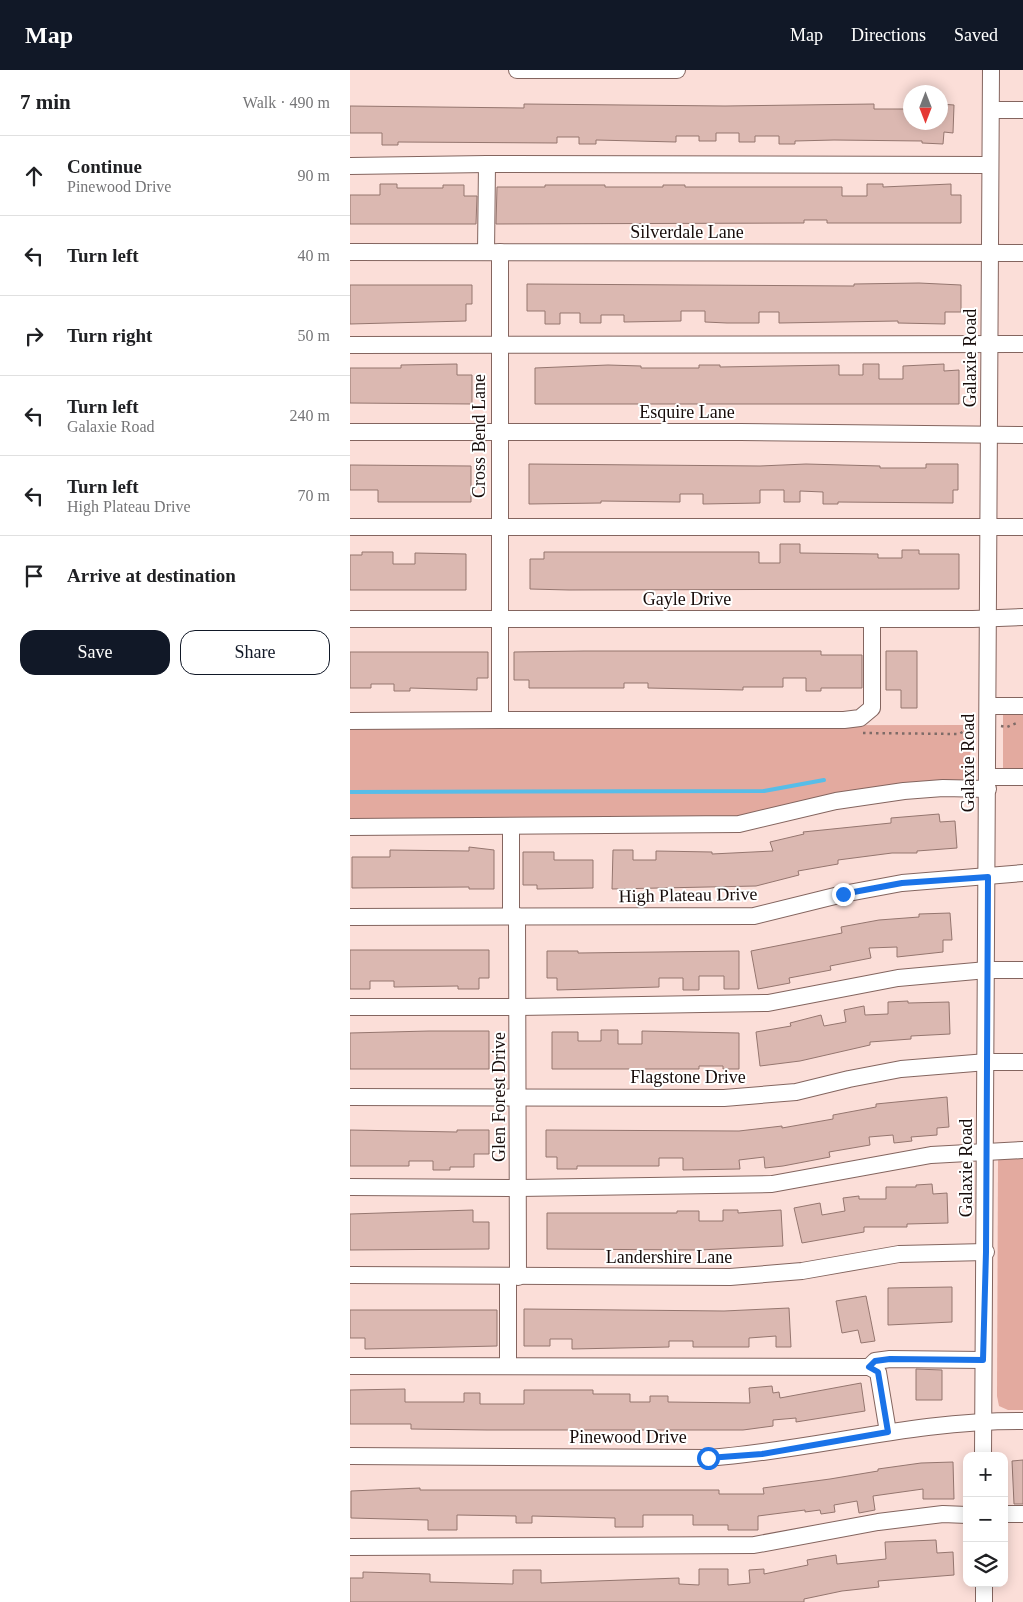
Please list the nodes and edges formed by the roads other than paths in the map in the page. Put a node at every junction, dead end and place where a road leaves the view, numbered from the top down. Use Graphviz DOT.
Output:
graph roads {
  1 [pos="517,70"];
  2 [pos="569,70"];
  3 [pos="589,70"];
  4 [pos="677,70"];
  5 [pos="991,70"];
  6 [pos="991,110"];
  7 [pos="1023,110"];
  8 [pos="487,164"];
  9 [pos="990,165"];
  10 [pos="350,166"];
  11 [pos="350,252"];
  12 [pos="493,252"];
  13 [pos="990,252"];
  14 [pos="1023,253"];
  15 [pos="990,344"];
  16 [pos="1023,344"];
  17 [pos="350,345"];
  18 [pos="499,345"];
  19 [pos="498,431"];
  20 [pos="350,432"];
  21 [pos="989,434"];
  22 [pos="1023,435"];
  23 [pos="350,527"];
  24 [pos="499,527"];
  25 [pos="988,527"];
  26 [pos="1023,527"];
  27 [pos="1023,617"];
  28 [pos="988,618"];
  29 [pos="350,619"];
  30 [pos="499,619"];
  31 [pos="872,619"];
  32 [pos="989,706"];
  33 [pos="1023,706"];
  34 [pos="500,720"];
  35 [pos="350,721"];
  36 [pos="1023,777"];
  37 [pos="988,783"];
  38 [pos="350,827"];
  39 [pos="510,827"];
  40 [pos="1023,873"];
  41 [pos="988,877"];
  42 [pos="514,916"];
  43 [pos="350,917"];
  44 [pos="987,970"];
  45 [pos="1023,970"];
  46 [pos="350,1007"];
  47 [pos="519,1007"];
  48 [pos="987,1062"];
  49 [pos="1023,1062"];
  50 [pos="350,1097"];
  51 [pos="518,1097"];
  52 [pos="1023,1150"];
  53 [pos="986,1152"];
  54 [pos="350,1187"];
  55 [pos="519,1188"];
  56 [pos="986,1252"];
  57 [pos="350,1275"];
  58 [pos="513,1277"];
  59 [pos="983,1360"];
  60 [pos="350,1366"];
  61 [pos="508,1366"];
  62 [pos="869,1367"];
  63 [pos="983,1421"];
  64 [pos="1023,1421"];
  65 [pos="888,1432"];
  66 [pos="984,1452"];
  67 [pos="350,1456"];
  68 [pos="1008,1514"];
  69 [pos="1023,1514"];
  70 [pos="963,1515"];
  71 [pos="350,1547"];
  72 [pos="984,1587"];
  73 [pos="984,1602"];
  1 -- 2 [label="street"];
  2 -- 3 [label="street"];
  3 -- 4 [label="street"];
  5 -- 6 [label="street, Galaxie Road"];
  6 -- 7 [label="street"];
  6 -- 9 [label="street, Galaxie Road"];
  8 -- 9 [label="street"];
  8 -- 10 [label="street"];
  8 -- 12 [label="street, Cross Bend Lane"];
  9 -- 13 [label="street, Galaxie Road"];
  11 -- 12 [label="street, Silverdale Lane"];
  12 -- 13 [label="street, Silverdale Lane"];
  12 -- 18 [label="street, Cross Bend Lane"];
  13 -- 14 [label="street, Silverdale Lane"];
  13 -- 15 [label="street, Galaxie Road"];
  15 -- 16 [label="street"];
  15 -- 18 [label="street"];
  15 -- 21 [label="street, Galaxie Road"];
  17 -- 18 [label="street"];
  18 -- 19 [label="street, Cross Bend Lane"];
  19 -- 20 [label="street, Esquire Lane"];
  19 -- 21 [label="street, Esquire Lane"];
  19 -- 24 [label="street, Cross Bend Lane"];
  21 -- 22 [label="street, Esquire Lane"];
  21 -- 25 [label="street, Galaxie Road"];
  23 -- 24 [label="street"];
  24 -- 25 [label="street"];
  24 -- 30 [label="street, Cross Bend Lane"];
  25 -- 26 [label="street"];
  25 -- 28 [label="street, Galaxie Road"];
  27 -- 28 [label="street, Gayle Drive"];
  28 -- 31 [label="street, Gayle Drive"];
  28 -- 32 [label="street, Galaxie Road"];
  29 -- 30 [label="street, Gayle Drive"];
  30 -- 31 [label="street, Gayle Drive"];
  30 -- 34 [label="street, Cross Bend Lane"];
  31 -- 34 [label="street"];
  32 -- 33 [label="street"];
  32 -- 37 [label="street, Galaxie Road"];
  34 -- 35 [label="street"];
  36 -- 37 [label="street"];
  37 -- 39 [label="street"];
  37 -- 41 [label="street, Galaxie Road"];
  38 -- 39 [label="street"];
  39 -- 42 [label="street, Glen Forest Drive"];
  40 -- 41 [label="street, High Plateau Drive"];
  41 -- 42 [label="street, High Plateau Drive"];
  41 -- 44 [label="street, Galaxie Road"];
  42 -- 43 [label="street, High Plateau Drive"];
  42 -- 47 [label="street, Glen Forest Drive"];
  44 -- 45 [label="street"];
  44 -- 47 [label="street"];
  44 -- 48 [label="street, Galaxie Road"];
  46 -- 47 [label="street"];
  47 -- 51 [label="street, Glen Forest Drive"];
  48 -- 49 [label="street, Flagstone Drive"];
  48 -- 51 [label="street, Flagstone Drive"];
  48 -- 53 [label="street, Galaxie Road"];
  50 -- 51 [label="street, Flagstone Drive"];
  51 -- 55 [label="street, Glen Forest Drive"];
  52 -- 53 [label="street"];
  53 -- 55 [label="street"];
  53 -- 56 [label="street, Galaxie Road"];
  54 -- 55 [label="street"];
  55 -- 58 [label="street, Glen Forest Drive"];
  56 -- 58 [label="street, Landershire Lane"];
  56 -- 59 [label="street, Galaxie Road"];
  57 -- 58 [label="street, Landershire Lane"];
  58 -- 61 [label="street, Glen Forest Drive"];
  59 -- 62 [label="street"];
  59 -- 63 [label="street, Galaxie Road"];
  60 -- 61 [label="street"];
  61 -- 62 [label="street"];
  62 -- 65 [label="street"];
  63 -- 64 [label="street, Pinewood Drive"];
  63 -- 65 [label="street, Pinewood Drive"];
  63 -- 66 [label="street, Galaxie Road"];
  65 -- 67 [label="street, Pinewood Drive"];
  68 -- 69 [label="street"];
  70 -- 71 [label="street"];
  72 -- 73 [label="street"];
}
